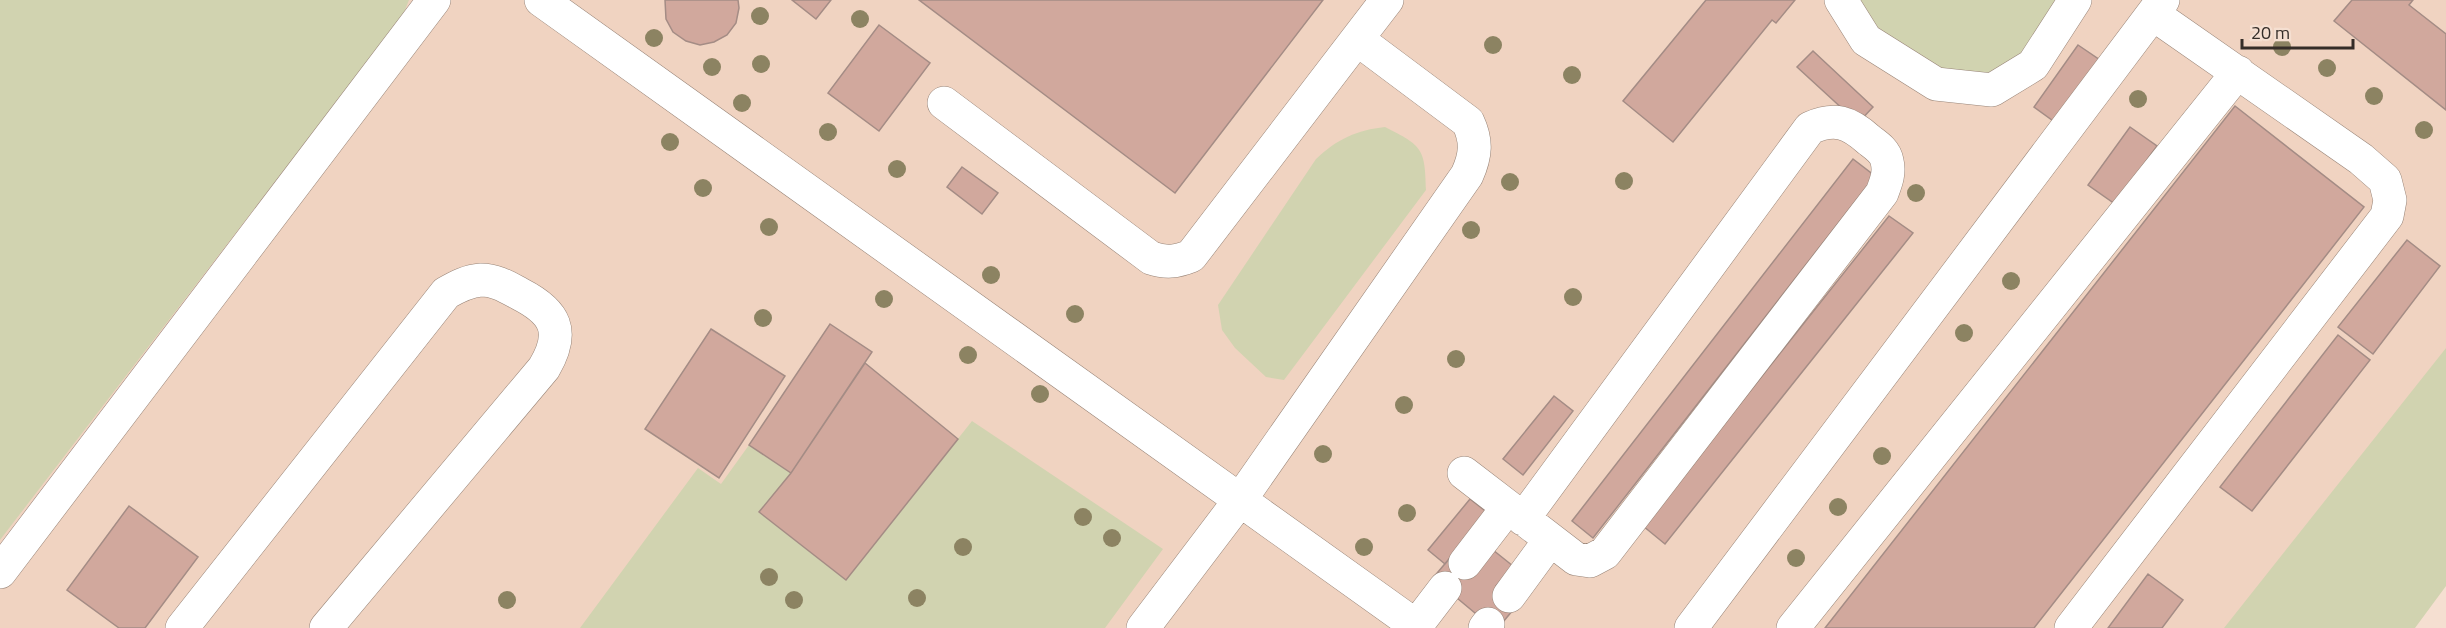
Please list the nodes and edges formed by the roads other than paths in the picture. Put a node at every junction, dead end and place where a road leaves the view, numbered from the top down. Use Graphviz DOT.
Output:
graph roads {
  1 [pos="434,0"];
  2 [pos="541,0"];
  3 [pos="1387,0"];
  4 [pos="1841,0"];
  5 [pos="2075,0"];
  6 [pos="2158,7"];
  7 [pos="1357,39"];
  8 [pos="2238,72"];
  9 [pos="944,103"];
  10 [pos="1464,473"];
  11 [pos="1240,500"];
  12 [pos="1516,513"];
  13 [pos="1550,540"];
  14 [pos="1465,562"];
  15 [pos="0,572"];
  16 [pos="1445,588"];
  17 [pos="1509,596"];
  18 [pos="1417,627"];
  19 [pos="182,628"];
  20 [pos="326,628"];
  21 [pos="1143,628"];
  22 [pos="1691,628"];
  23 [pos="1793,628"];
  24 [pos="2071,628"];
  1 -- 15 [label="lane"];
  2 -- 11 [label="lane"];
  3 -- 7 [label="lane"];
  4 -- 5 [label="lane"];
  6 -- 8 [label="lane"];
  6 -- 22 [label="lane"];
  7 -- 9 [label="lane"];
  7 -- 11 [label="lane"];
  8 -- 23 [label="lane"];
  8 -- 24 [label="lane"];
  10 -- 12 [label="lane"];
  11 -- 18 [label="lane"];
  11 -- 21 [label="lane"];
  12 -- 13 [label="lane"];
  12 -- 13 [label="lane"];
  12 -- 14 [label="lane"];
  13 -- 17 [label="lane"];
  16 -- 18 [label="lane"];
  19 -- 20 [label="lane"];
}
